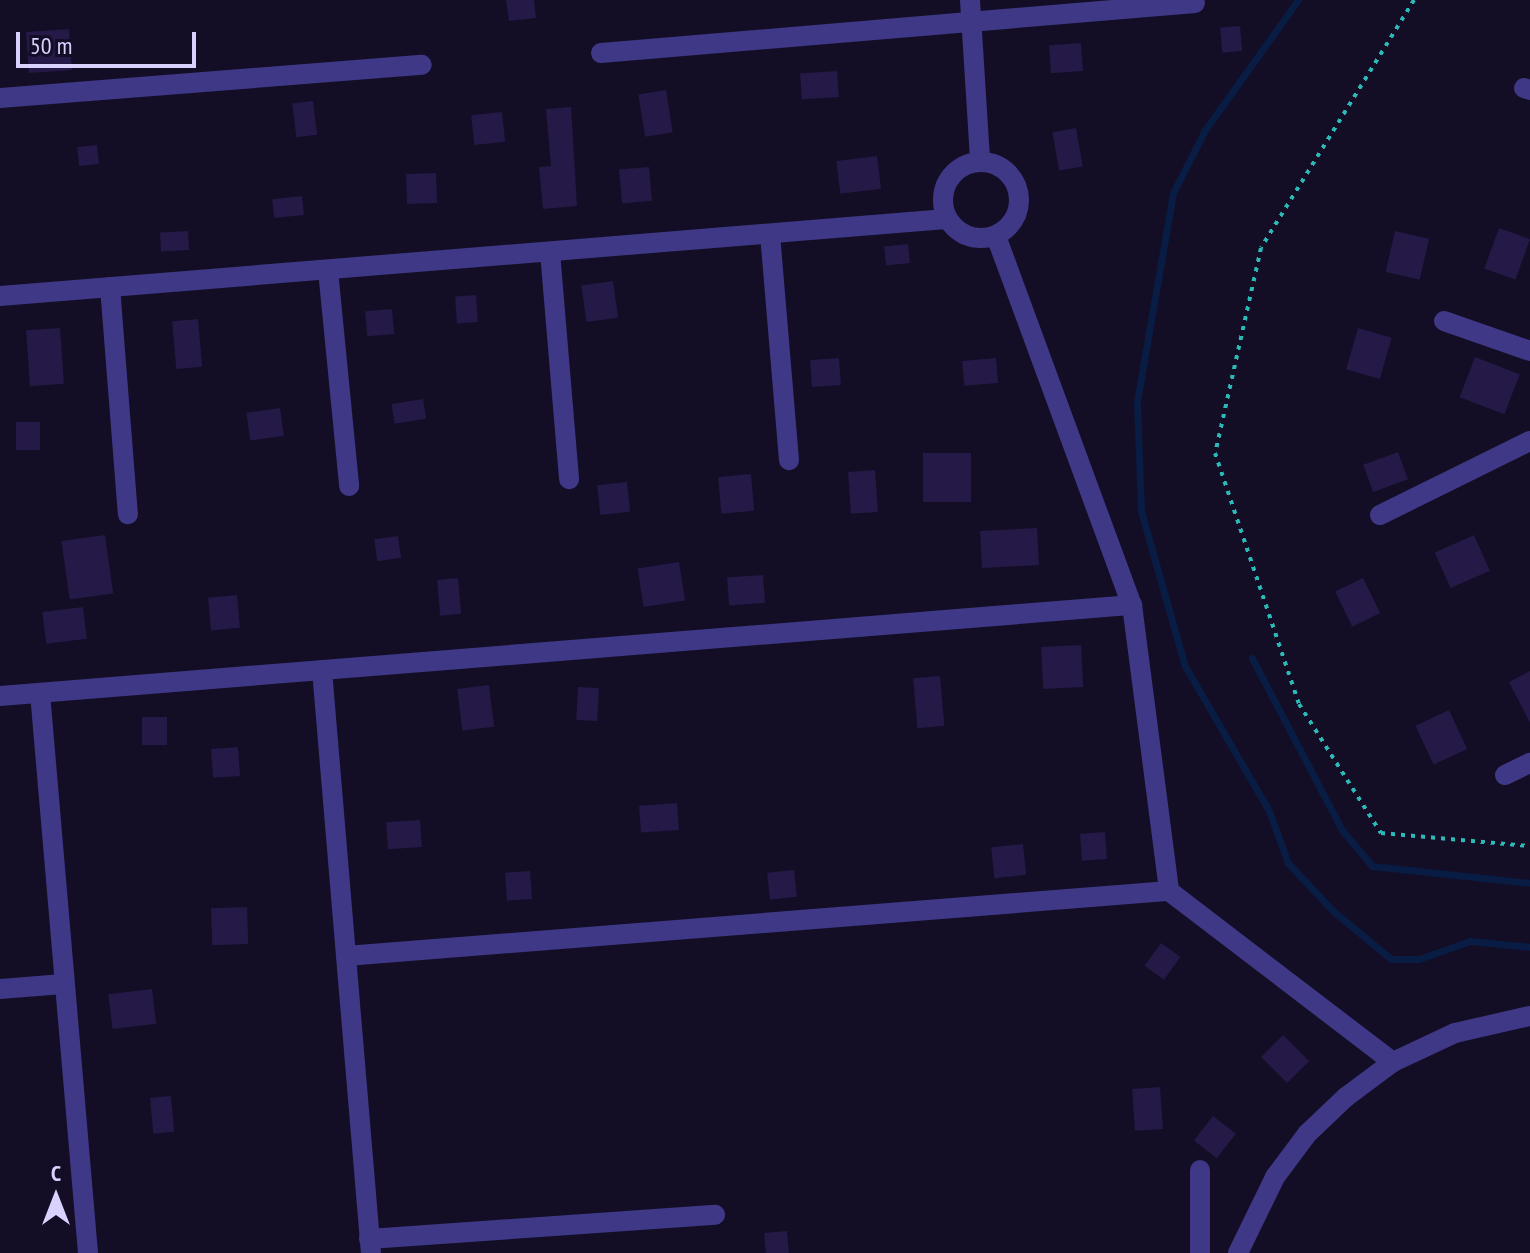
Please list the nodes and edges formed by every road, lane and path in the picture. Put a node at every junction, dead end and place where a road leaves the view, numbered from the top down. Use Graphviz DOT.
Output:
graph roads {
  1 [pos="1414,0"];
  2 [pos="1195,3"];
  3 [pos="971,10"];
  4 [pos="601,53"];
  5 [pos="422,65"];
  6 [pos="0,98"];
  7 [pos="980,161"];
  8 [pos="946,219"];
  9 [pos="770,234"];
  10 [pos="996,236"];
  11 [pos="550,252"];
  12 [pos="328,270"];
  13 [pos="110,287"];
  14 [pos="0,296"];
  15 [pos="1444,321"];
  16 [pos="1530,351"];
  17 [pos="1530,441"];
  18 [pos="789,460"];
  19 [pos="569,479"];
  20 [pos="349,486"];
  21 [pos="128,514"];
  22 [pos="1380,515"];
  23 [pos="1132,605"];
  24 [pos="322,670"];
  25 [pos="40,693"];
  26 [pos="0,696"];
  27 [pos="1530,763"];
  28 [pos="1505,775"];
  29 [pos="1530,846"];
  30 [pos="1169,891"];
  31 [pos="346,956"];
  32 [pos="63,984"];
  33 [pos="0,989"];
  34 [pos="1530,1016"];
  35 [pos="1393,1062"];
  36 [pos="1200,1170"];
  37 [pos="715,1215"];
  38 [pos="370,1246"];
  39 [pos="88,1253"];
  40 [pos="1200,1253"];
  41 [pos="1238,1253"];
  1 -- 29 [label="path"];
  2 -- 3 [label="street"];
  3 -- 4 [label="street"];
  3 -- 7 [label="street"];
  5 -- 6 [label="street"];
  7 -- 8 [label="street"];
  7 -- 10 [label="street"];
  8 -- 9 [label="street"];
  8 -- 10 [label="street"];
  9 -- 11 [label="street"];
  9 -- 18 [label="street"];
  10 -- 23 [label="street"];
  11 -- 12 [label="street"];
  11 -- 19 [label="street"];
  12 -- 13 [label="street"];
  12 -- 20 [label="street"];
  13 -- 14 [label="street"];
  13 -- 21 [label="street"];
  15 -- 16 [label="street"];
  17 -- 22 [label="street"];
  23 -- 24 [label="street"];
  23 -- 30 [label="street"];
  24 -- 25 [label="street"];
  24 -- 31 [label="street"];
  25 -- 26 [label="street"];
  25 -- 32 [label="street"];
  27 -- 28 [label="street"];
  30 -- 31 [label="street"];
  30 -- 35 [label="street"];
  31 -- 38 [label="street"];
  32 -- 33 [label="street"];
  32 -- 39 [label="street"];
  34 -- 35 [label="street"];
  35 -- 41 [label="street"];
  36 -- 40 [label="street"];
  37 -- 38 [label="street"];
}
